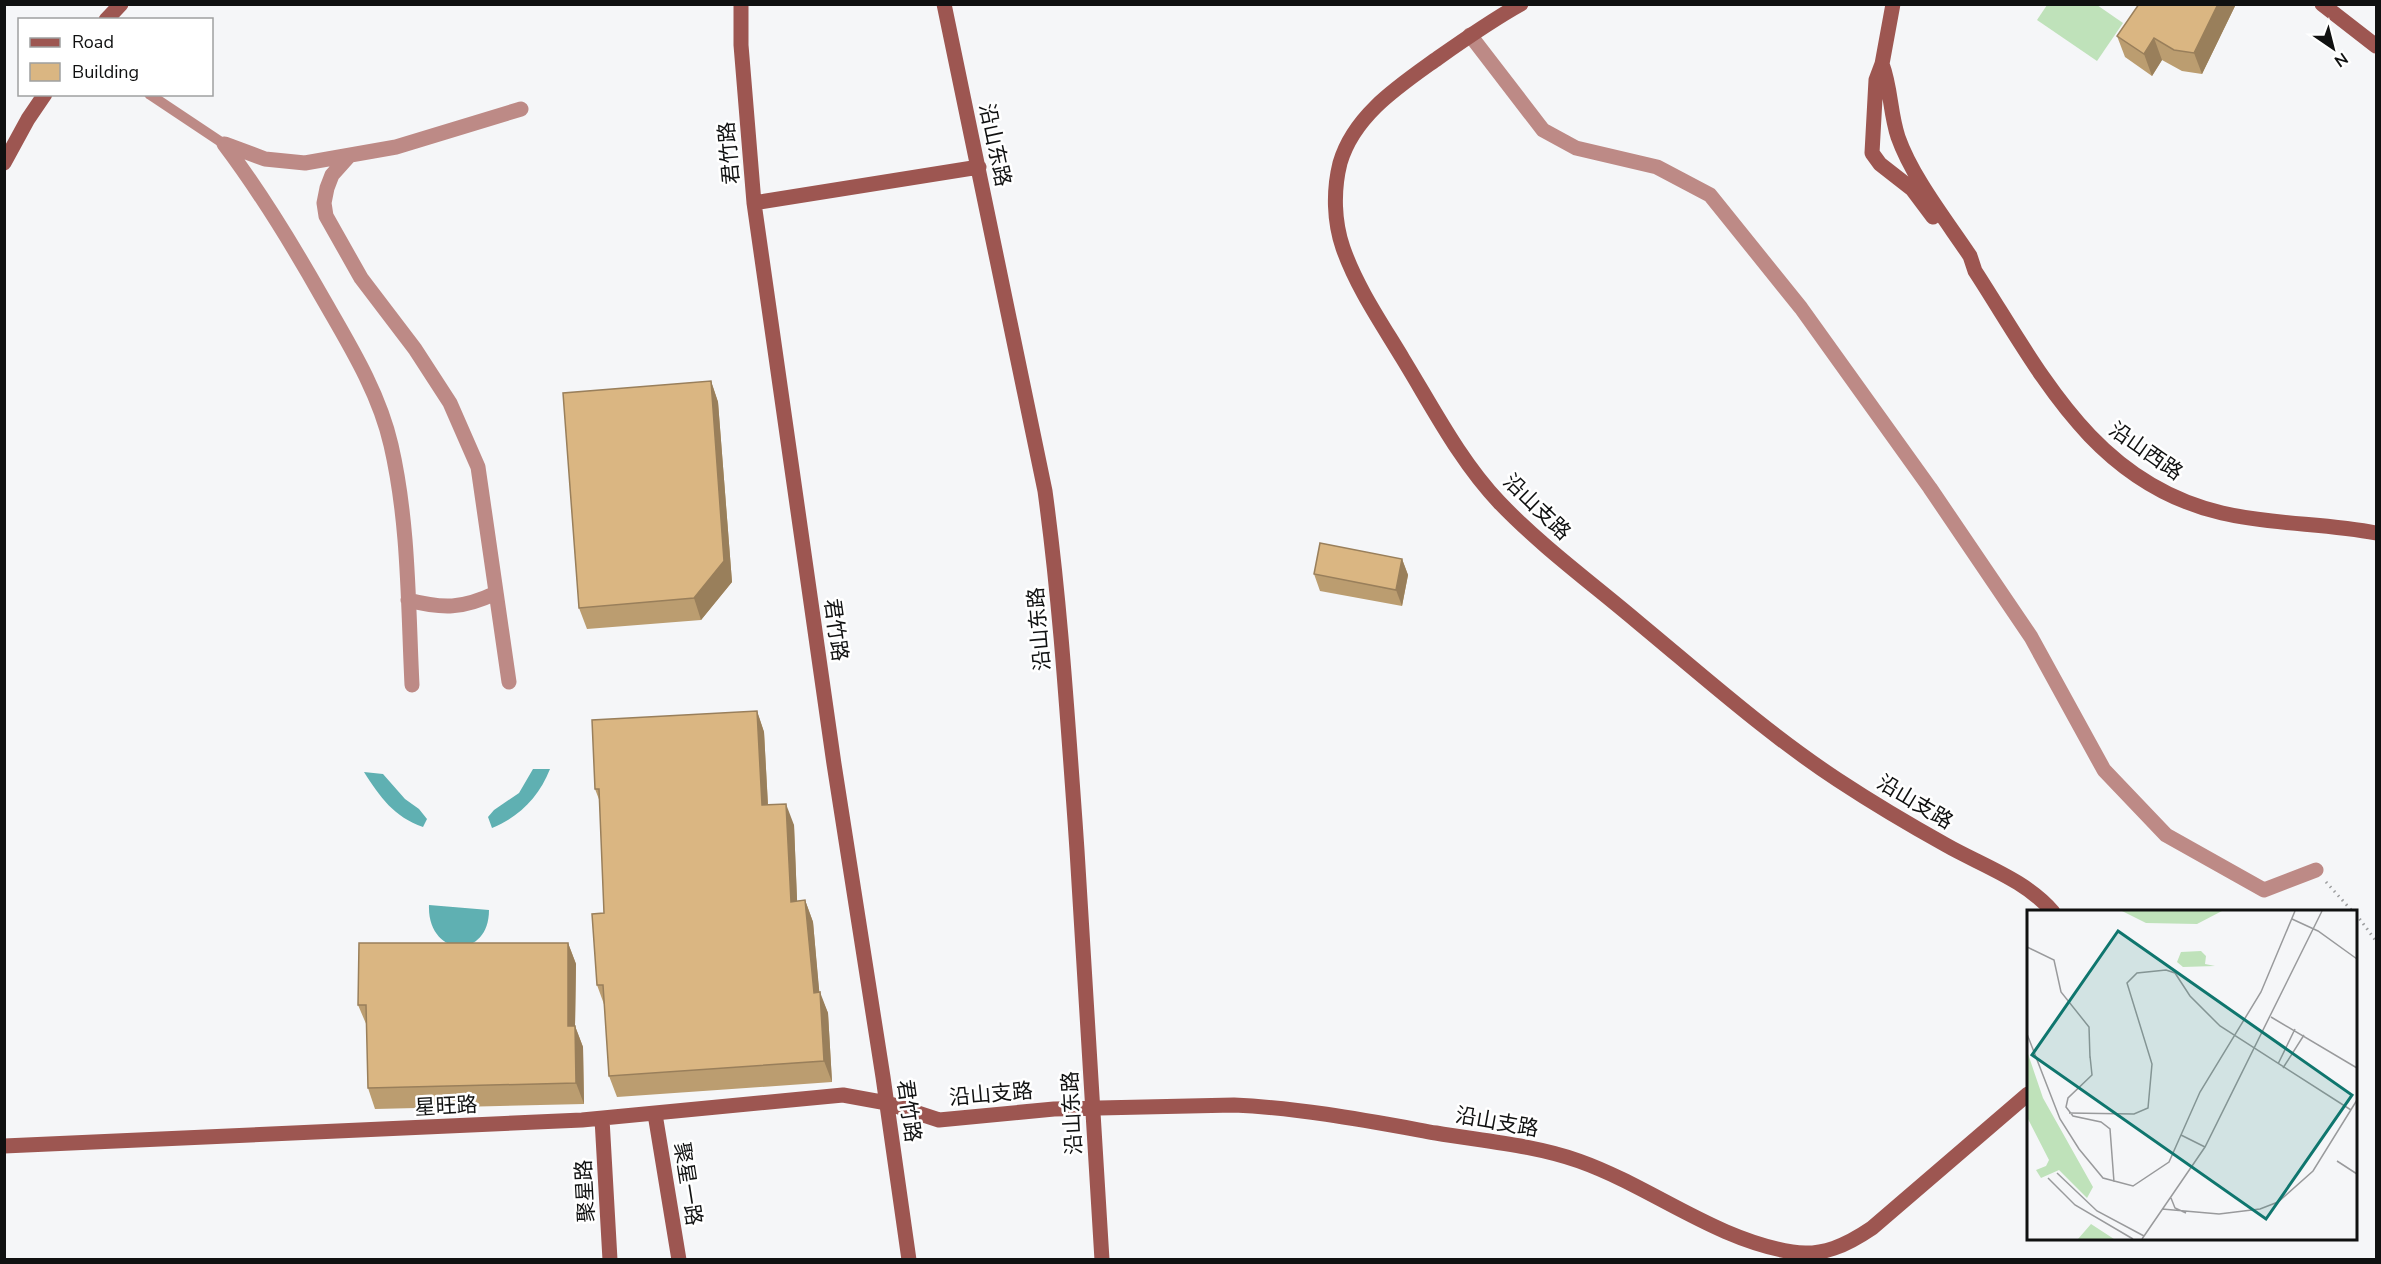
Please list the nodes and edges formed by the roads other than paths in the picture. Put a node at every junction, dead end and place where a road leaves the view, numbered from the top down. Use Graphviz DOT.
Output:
graph roads {
  1 [pos="121,4"];
  2 [pos="741,4"];
  3 [pos="944,4"];
  4 [pos="1521,4"];
  5 [pos="1893,4"];
  6 [pos="2322,4"];
  7 [pos="108,18"];
  8 [pos="1470,35"];
  9 [pos="2376,46"];
  10 [pos="1881,64"];
  11 [pos="44,96"];
  12 [pos="152,96"];
  13 [pos="521,109"];
  14 [pos="224,144"];
  15 [pos="1904,152"];
  16 [pos="349,156"];
  17 [pos="4,163"];
  18 [pos="1880,164"];
  19 [pos="979,166"];
  20 [pos="754,203"];
  21 [pos="1975,271"];
  22 [pos="2376,533"];
  23 [pos="496,593"];
  24 [pos="408,600"];
  25 [pos="509,682"];
  26 [pos="412,685"];
  27 [pos="2316,870"];
  28 [pos="2051,910"];
  29 [pos="2027,1095"];
  30 [pos="887,1103"];
  31 [pos="1095,1108"];
  32 [pos="655,1114"];
  33 [pos="602,1119"];
  34 [pos="4,1146"];
  35 [pos="610,1260"];
  36 [pos="679,1260"];
  37 [pos="909,1260"];
  38 [pos="1102,1260"];
  1 -- 7 [label="street"];
  2 -- 20 [label="street, 君竹路"];
  3 -- 19 [label="street, 沿山东路"];
  4 -- 8 [label="street, 沿山支路"];
  5 -- 10 [label="street, 沿山西路"];
  6 -- 9 [label="street"];
  8 -- 27 [label="street"];
  8 -- 28 [label="street, 沿山支路"];
  10 -- 15 [label="street, 沿山西路"];
  10 -- 18 [label="street, 沿山西路"];
  11 -- 17 [label="street"];
  12 -- 14 [label="lane"];
  13 -- 16 [label="street"];
  14 -- 16 [label="street"];
  14 -- 24 [label="street"];
  15 -- 18 [label="street"];
  15 -- 21 [label="street, 沿山西路"];
  16 -- 23 [label="street"];
  18 -- 21 [label="street, 沿山西路"];
  19 -- 20 [label="street"];
  19 -- 31 [label="street, 沿山东路"];
  20 -- 30 [label="street, 君竹路"];
  21 -- 22 [label="street, 沿山西路"];
  23 -- 24 [label="street"];
  23 -- 25 [label="street"];
  24 -- 26 [label="street"];
  29 -- 31 [label="street, 沿山支路"];
  30 -- 31 [label="street, 沿山支路"];
  30 -- 32 [label="street, 星旺路"];
  30 -- 37 [label="street, 君竹路"];
  31 -- 38 [label="street, 沿山东路"];
  32 -- 33 [label="street, 星旺路"];
  32 -- 36 [label="street, 聚星一路"];
  33 -- 34 [label="street, 星旺路"];
  33 -- 35 [label="street, 聚星路"];
}
